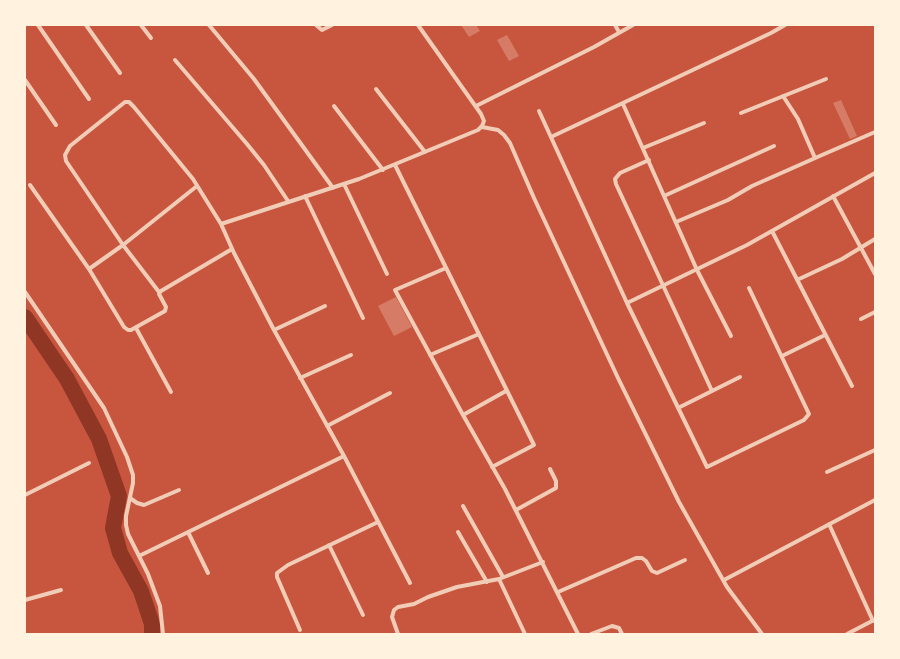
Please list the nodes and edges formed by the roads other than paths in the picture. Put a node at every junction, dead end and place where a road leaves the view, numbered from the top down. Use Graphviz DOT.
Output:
graph roads {
  1 [pos="38,25"];
  2 [pos="86,25"];
  3 [pos="141,25"];
  4 [pos="209,25"];
  5 [pos="316,25"];
  6 [pos="332,25"];
  7 [pos="418,25"];
  8 [pos="615,25"];
  9 [pos="633,25"];
  10 [pos="785,25"];
  11 [pos="619,32"];
  12 [pos="151,38"];
  13 [pos="175,60"];
  14 [pos="120,73"];
  15 [pos="826,79"];
  16 [pos="25,80"];
  17 [pos="376,89"];
  18 [pos="783,96"];
  19 [pos="89,99"];
  20 [pos="623,104"];
  21 [pos="334,106"];
  22 [pos="476,106"];
  23 [pos="539,111"];
  24 [pos="741,113"];
  25 [pos="704,123"];
  26 [pos="56,125"];
  27 [pos="482,127"];
  28 [pos="875,132"];
  29 [pos="551,137"];
  30 [pos="774,146"];
  31 [pos="643,148"];
  32 [pos="425,152"];
  33 [pos="815,158"];
  34 [pos="649,160"];
  35 [pos="395,165"];
  36 [pos="383,170"];
  37 [pos="875,173"];
  38 [pos="344,184"];
  39 [pos="30,185"];
  40 [pos="197,186"];
  41 [pos="332,188"];
  42 [pos="305,196"];
  43 [pos="664,196"];
  44 [pos="833,196"];
  45 [pos="288,201"];
  46 [pos="676,222"];
  47 [pos="222,224"];
  48 [pos="772,231"];
  49 [pos="875,239"];
  50 [pos="123,245"];
  51 [pos="861,248"];
  52 [pos="232,249"];
  53 [pos="446,268"];
  54 [pos="89,269"];
  55 [pos="697,270"];
  56 [pos="387,274"];
  57 [pos="875,274"];
  58 [pos="797,280"];
  59 [pos="662,287"];
  60 [pos="749,288"];
  61 [pos="25,292"];
  62 [pos="159,292"];
  63 [pos="627,303"];
  64 [pos="325,306"];
  65 [pos="875,312"];
  66 [pos="363,318"];
  67 [pos="861,319"];
  68 [pos="136,328"];
  69 [pos="274,330"];
  70 [pos="479,334"];
  71 [pos="824,335"];
  72 [pos="731,336"];
  73 [pos="351,355"];
  74 [pos="430,355"];
  75 [pos="782,356"];
  76 [pos="740,377"];
  77 [pos="300,378"];
  78 [pos="852,386"];
  79 [pos="506,391"];
  80 [pos="712,391"];
  81 [pos="171,392"];
  82 [pos="390,393"];
  83 [pos="678,408"];
  84 [pos="463,415"];
  85 [pos="327,426"];
  86 [pos="875,450"];
  87 [pos="344,456"];
  88 [pos="89,463"];
  89 [pos="492,467"];
  90 [pos="550,470"];
  91 [pos="826,472"];
  92 [pos="179,490"];
  93 [pos="25,495"];
  94 [pos="130,498"];
  95 [pos="875,500"];
  96 [pos="463,506"];
  97 [pos="516,510"];
  98 [pos="378,522"];
  99 [pos="829,524"];
  100 [pos="188,532"];
  101 [pos="458,532"];
  102 [pos="329,545"];
  103 [pos="139,556"];
  104 [pos="685,560"];
  105 [pos="543,562"];
  106 [pos="208,573"];
  107 [pos="501,578"];
  108 [pos="724,580"];
  109 [pos="486,582"];
  110 [pos="410,584"];
  111 [pos="61,590"];
  112 [pos="558,592"];
  113 [pos="25,600"];
  114 [pos="364,615"];
  115 [pos="874,620"];
  116 [pos="300,630"];
  117 [pos="163,634"];
  118 [pos="398,634"];
  119 [pos="525,634"];
  120 [pos="578,634"];
  121 [pos="591,634"];
  122 [pos="622,634"];
  123 [pos="762,634"];
  124 [pos="847,634"];
  1 -- 19 [label="street"];
  2 -- 14 [label="street"];
  3 -- 12 [label="street"];
  4 -- 41 [label="street"];
  5 -- 6 [label="street"];
  7 -- 22 [label="street"];
  8 -- 11 [label="street"];
  9 -- 11 [label="street"];
  10 -- 20 [label="street"];
  11 -- 22 [label="street"];
  13 -- 45 [label="street"];
  15 -- 18 [label="street"];
  16 -- 26 [label="street"];
  17 -- 32 [label="street"];
  18 -- 24 [label="street"];
  18 -- 33 [label="street"];
  20 -- 29 [label="street"];
  20 -- 31 [label="street"];
  21 -- 36 [label="street"];
  22 -- 27 [label="street"];
  23 -- 29 [label="street"];
  25 -- 31 [label="street"];
  27 -- 32 [label="street"];
  27 -- 108 [label="street"];
  28 -- 33 [label="street"];
  29 -- 63 [label="street"];
  30 -- 43 [label="street"];
  31 -- 34 [label="street"];
  32 -- 35 [label="street"];
  33 -- 46 [label="street"];
  34 -- 43 [label="street"];
  34 -- 59 [label="street"];
  35 -- 36 [label="street"];
  35 -- 53 [label="street"];
  36 -- 38 [label="street"];
  37 -- 44 [label="street"];
  38 -- 41 [label="street"];
  38 -- 56 [label="street"];
  39 -- 54 [label="street"];
  40 -- 47 [label="street"];
  40 -- 50 [label="street"];
  40 -- 50 [label="street"];
  41 -- 42 [label="street"];
  42 -- 45 [label="street"];
  42 -- 66 [label="street"];
  43 -- 46 [label="street"];
  44 -- 48 [label="street"];
  44 -- 51 [label="street"];
  45 -- 47 [label="street"];
  46 -- 55 [label="street"];
  47 -- 52 [label="street"];
  48 -- 55 [label="street"];
  48 -- 58 [label="street"];
  49 -- 51 [label="street"];
  50 -- 54 [label="street"];
  50 -- 62 [label="street"];
  51 -- 57 [label="street"];
  51 -- 58 [label="street"];
  52 -- 62 [label="street"];
  52 -- 69 [label="street"];
  53 -- 70 [label="street"];
  53 -- 74 [label="street"];
  54 -- 68 [label="street"];
  55 -- 59 [label="street"];
  55 -- 72 [label="street"];
  58 -- 71 [label="street"];
  59 -- 63 [label="street"];
  59 -- 80 [label="street"];
  60 -- 75 [label="street"];
  61 -- 94 [label="street"];
  62 -- 68 [label="street"];
  63 -- 83 [label="street"];
  64 -- 69 [label="street"];
  65 -- 67 [label="street"];
  68 -- 81 [label="street"];
  69 -- 77 [label="street"];
  70 -- 74 [label="street"];
  70 -- 79 [label="street"];
  71 -- 75 [label="street"];
  71 -- 78 [label="street"];
  73 -- 77 [label="street"];
  74 -- 84 [label="street"];
  75 -- 83 [label="street"];
  76 -- 80 [label="street"];
  77 -- 85 [label="street"];
  79 -- 84 [label="street"];
  79 -- 89 [label="street"];
  80 -- 83 [label="street"];
  82 -- 85 [label="street"];
  84 -- 89 [label="street"];
  85 -- 87 [label="street"];
  86 -- 91 [label="street"];
  87 -- 98 [label="street"];
  87 -- 100 [label="street"];
  88 -- 93 [label="street"];
  89 -- 97 [label="street"];
  90 -- 97 [label="street"];
  92 -- 94 [label="street"];
  94 -- 103 [label="street"];
  95 -- 99 [label="street"];
  96 -- 107 [label="street"];
  97 -- 105 [label="street"];
  98 -- 102 [label="street"];
  98 -- 110 [label="street"];
  99 -- 108 [label="street"];
  99 -- 115 [label="street"];
  100 -- 103 [label="street"];
  100 -- 106 [label="street"];
  101 -- 109 [label="street"];
  102 -- 114 [label="street"];
  102 -- 116 [label="street"];
  103 -- 117 [label="street"];
  104 -- 112 [label="street"];
  105 -- 107 [label="street"];
  105 -- 112 [label="street"];
  107 -- 109 [label="street"];
  107 -- 119 [label="street"];
  108 -- 123 [label="street"];
  109 -- 118 [label="street"];
  111 -- 113 [label="street"];
  112 -- 120 [label="street"];
  115 -- 124 [label="street"];
  121 -- 122 [label="street"];
}
